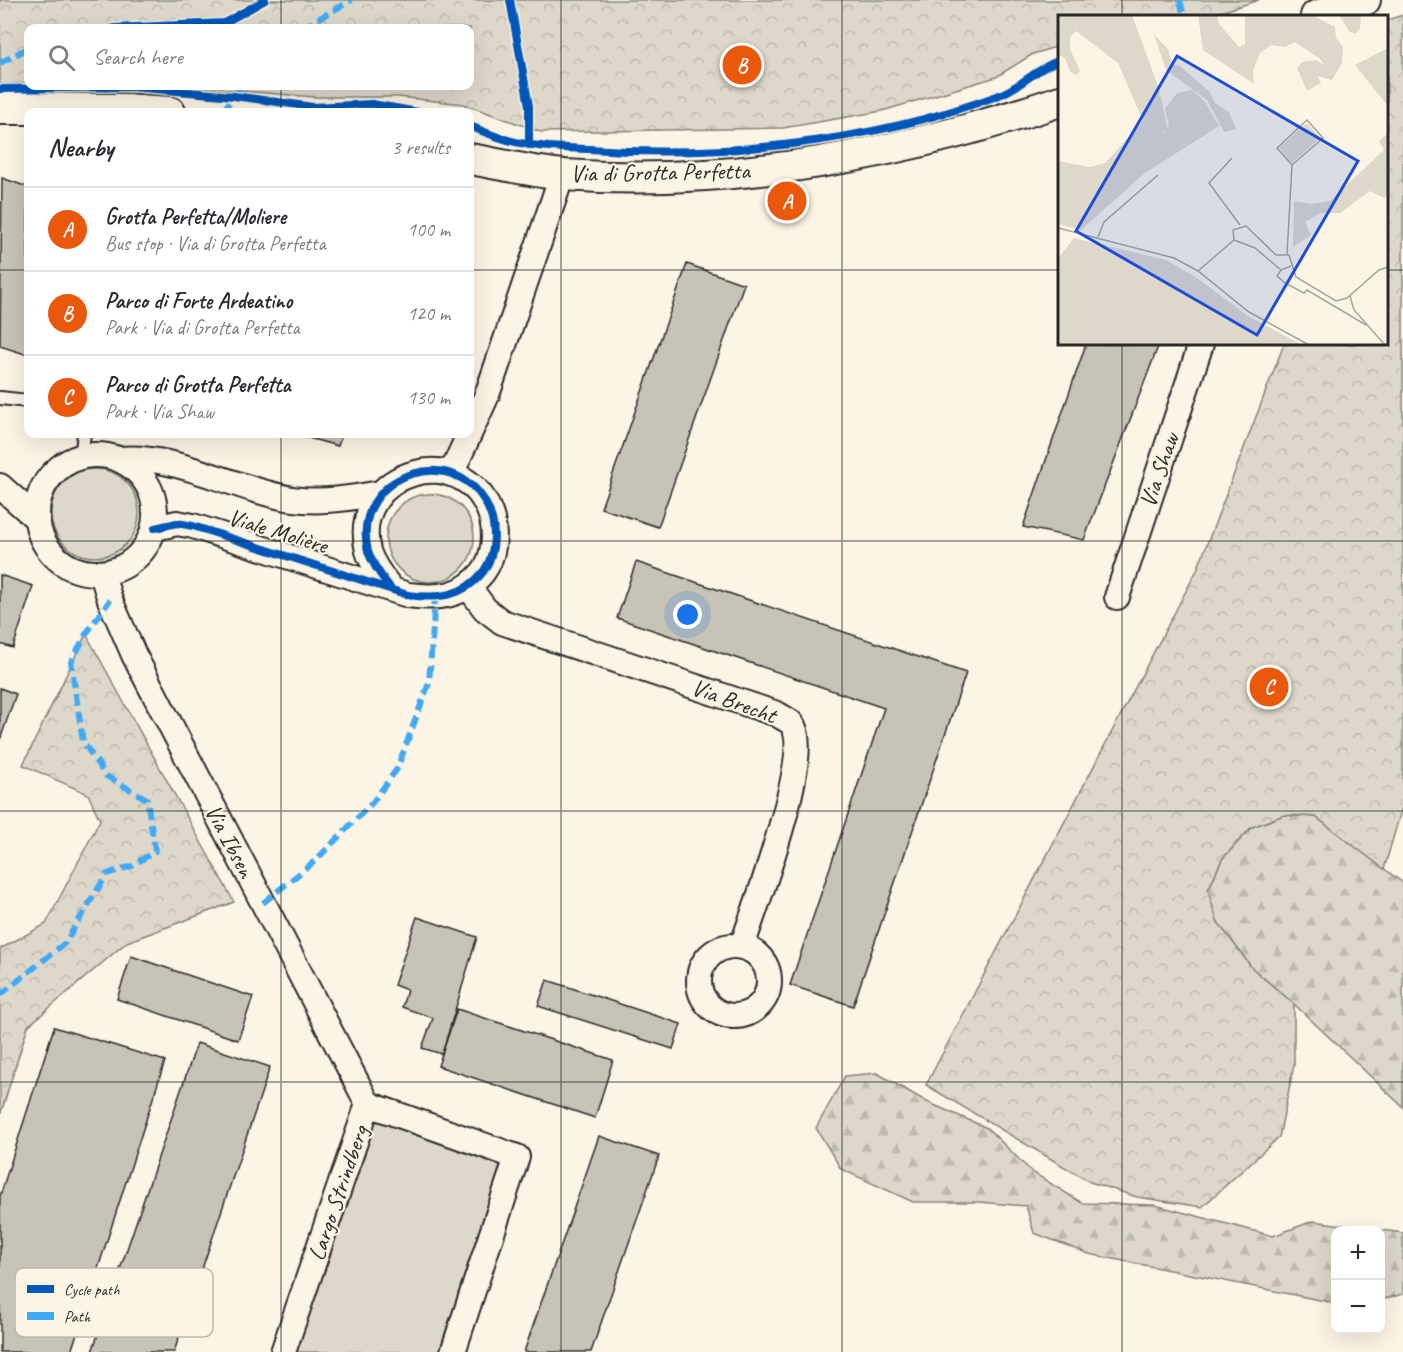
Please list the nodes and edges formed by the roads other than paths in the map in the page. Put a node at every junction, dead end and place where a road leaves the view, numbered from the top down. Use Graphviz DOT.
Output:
graph roads {
  1 [pos="1365,0"];
  2 [pos="1320,15"];
  3 [pos="1058,101"];
  4 [pos="0,109"];
  5 [pos="24,109"];
  6 [pos="474,160"];
  7 [pos="562,175"];
  8 [pos="1202,345"];
  9 [pos="0,398"];
  10 [pos="24,401"];
  11 [pos="474,424"];
  12 [pos="467,438"];
  13 [pos="82,445"];
  14 [pos="119,459"];
  15 [pos="451,474"];
  16 [pos="0,486"];
  17 [pos="380,494"];
  18 [pos="36,519"];
  19 [pos="155,528"];
  20 [pos="102,573"];
  21 [pos="389,586"];
  22 [pos="468,586"];
  23 [pos="1117,597"];
  24 [pos="742,947"];
  25 [pos="368,1104"];
  26 [pos="283,1352"];
  27 [pos="453,1352"];
  1 -- 2 [label="street"];
  3 -- 7 [label="street, Via di Grotta Perfetta"];
  4 -- 5 [label="street"];
  6 -- 7 [label="street, Via di Grotta Perfetta"];
  7 -- 11 [label="street"];
  8 -- 23 [label="street, Via Shaw"];
  9 -- 10 [label="lane"];
  12 -- 15 [label="street"];
  13 -- 14 [label="street"];
  13 -- 18 [label="street"];
  14 -- 17 [label="street, Viale Molière"];
  14 -- 19 [label="street"];
  15 -- 17 [label="street"];
  15 -- 22 [label="street"];
  16 -- 18 [label="street"];
  17 -- 21 [label="street"];
  18 -- 20 [label="street"];
  19 -- 20 [label="street"];
  19 -- 21 [label="street, Viale Molière"];
  20 -- 25 [label="street, Via Ibsen"];
  21 -- 22 [label="street"];
  22 -- 24 [label="street, Via Brecht"];
  25 -- 26 [label="street, Largo Strindberg"];
  25 -- 27 [label="street, Largo Strindberg"];
}
